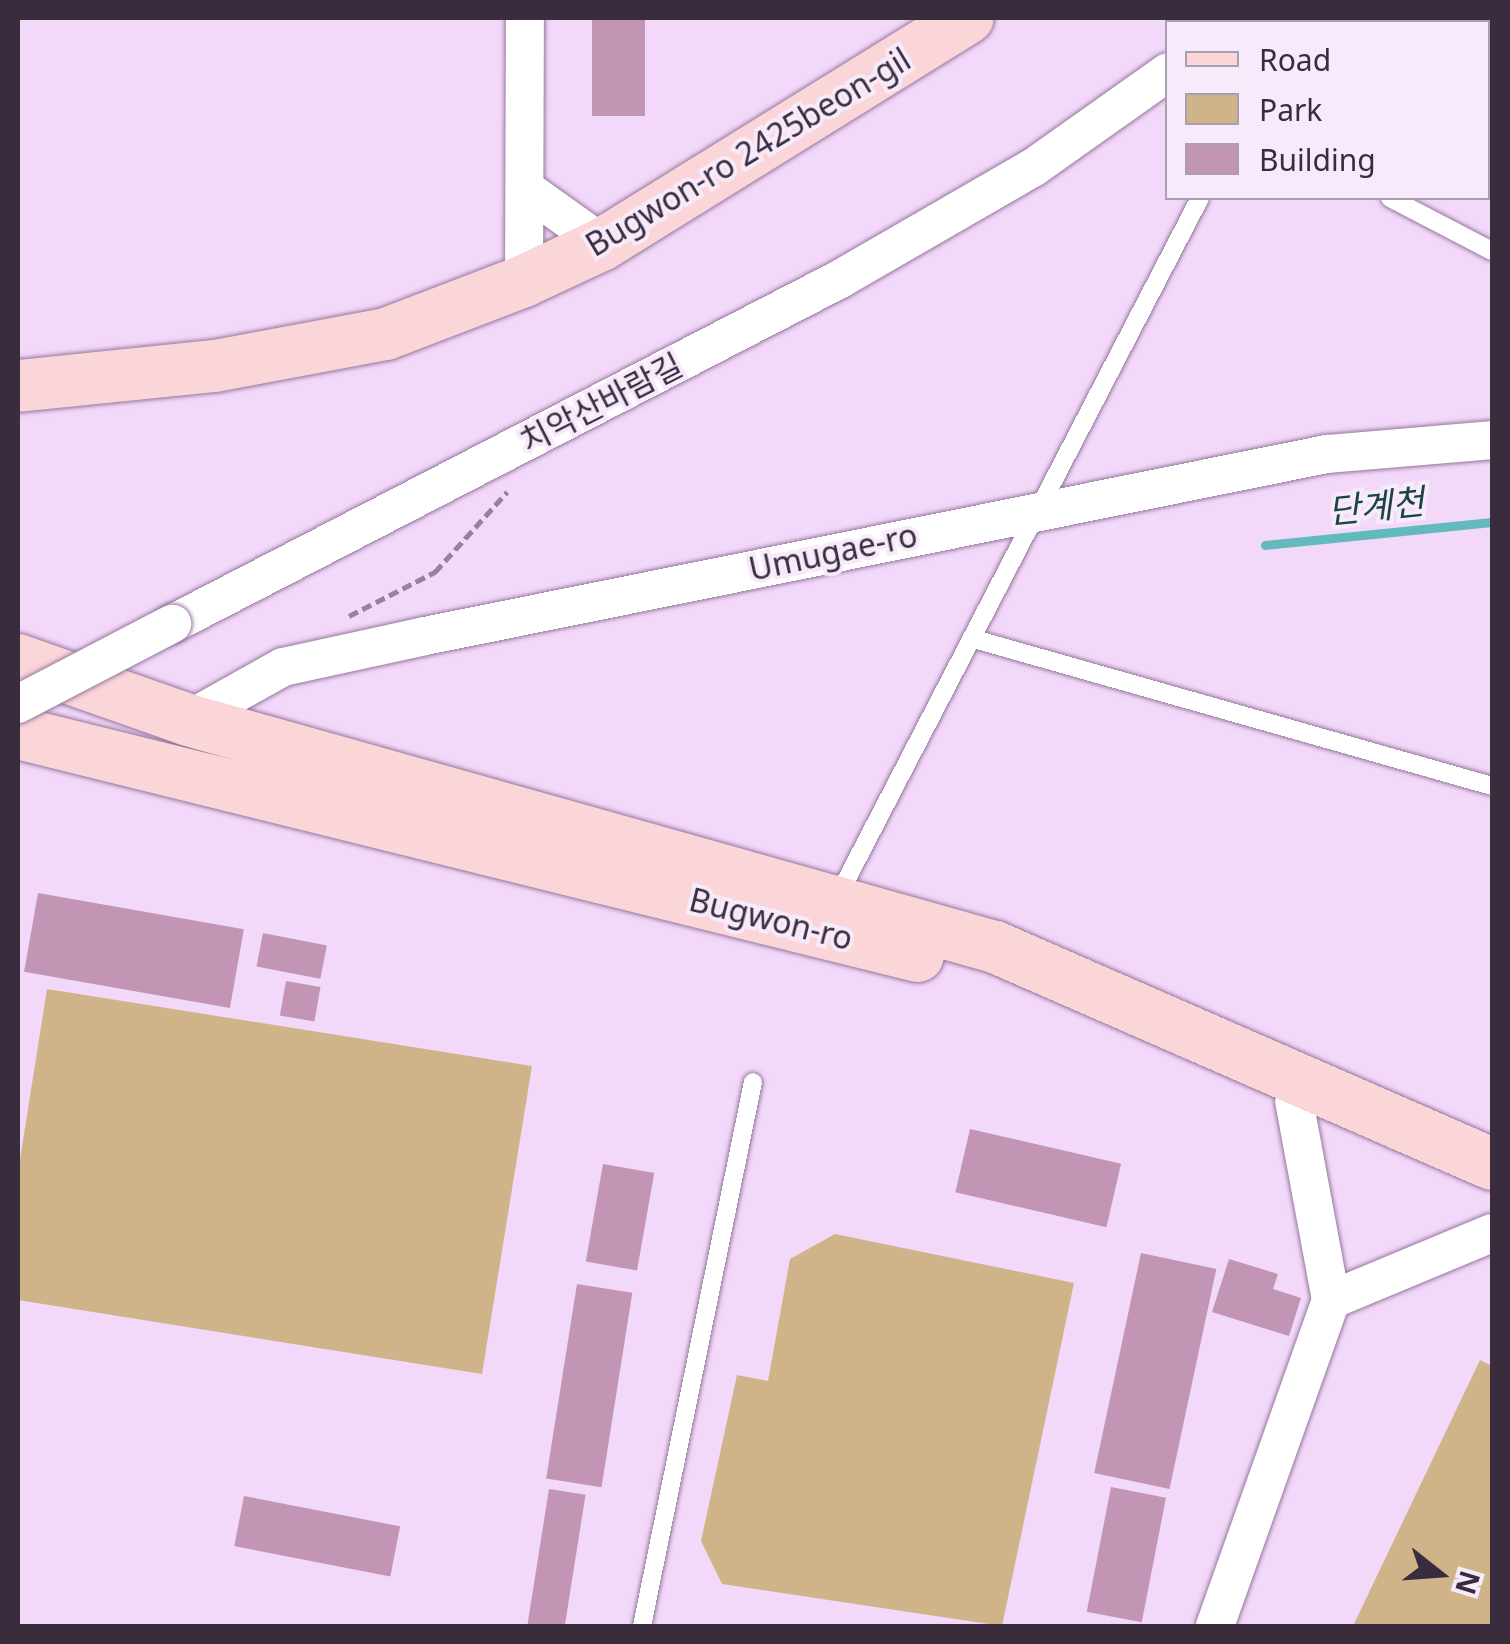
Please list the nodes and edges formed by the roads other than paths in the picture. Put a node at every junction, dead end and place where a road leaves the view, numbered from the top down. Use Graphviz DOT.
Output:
graph roads {
  1 [pos="525,18"];
  2 [pos="968,18"];
  3 [pos="1165,74"];
  4 [pos="527,190"];
  5 [pos="1199,200"];
  6 [pos="1394,200"];
  7 [pos="603,244"];
  8 [pos="1492,251"];
  9 [pos="524,280"];
  10 [pos="18,386"];
  11 [pos="1492,440"];
  12 [pos="1044,508"];
  13 [pos="974,639"];
  14 [pos="18,660"];
  15 [pos="18,704"];
  16 [pos="188,720"];
  17 [pos="33,749"];
  18 [pos="1492,786"];
  19 [pos="838,897"];
  20 [pos="753,1082"];
  21 [pos="1294,1101"];
  22 [pos="1483,1164"];
  23 [pos="1492,1233"];
  24 [pos="1330,1300"];
  25 [pos="642,1626"];
  26 [pos="1215,1626"];
  1 -- 4 [label="street"];
  2 -- 7 [label="street, Bugwon-ro 2425beon-gil"];
  3 -- 15 [label="street, 치악산바람길, bridge"];
  4 -- 7 [label="street"];
  4 -- 9 [label="street"];
  5 -- 12 [label="lane, Bugwon-ro"];
  6 -- 8 [label="lane"];
  7 -- 9 [label="street, Bugwon-ro 2425beon-gil"];
  9 -- 10 [label="street, Bugwon-ro 2425beon-gil"];
  11 -- 12 [label="street, Umugae-ro"];
  12 -- 13 [label="lane, Bugwon-ro"];
  12 -- 16 [label="street, Umugae-ro"];
  13 -- 18 [label="lane"];
  13 -- 19 [label="lane, Bugwon-ro"];
  14 -- 16 [label="street, Bugwon-ro"];
  16 -- 19 [label="street, Bugwon-ro"];
  17 -- 21 [label="street, Bugwon-ro"];
  19 -- 22 [label="street, Bugwon-ro"];
  20 -- 25 [label="lane"];
  21 -- 22 [label="street, Bugwon-ro"];
  21 -- 24 [label="street"];
  23 -- 24 [label="street"];
  24 -- 26 [label="street"];
}
